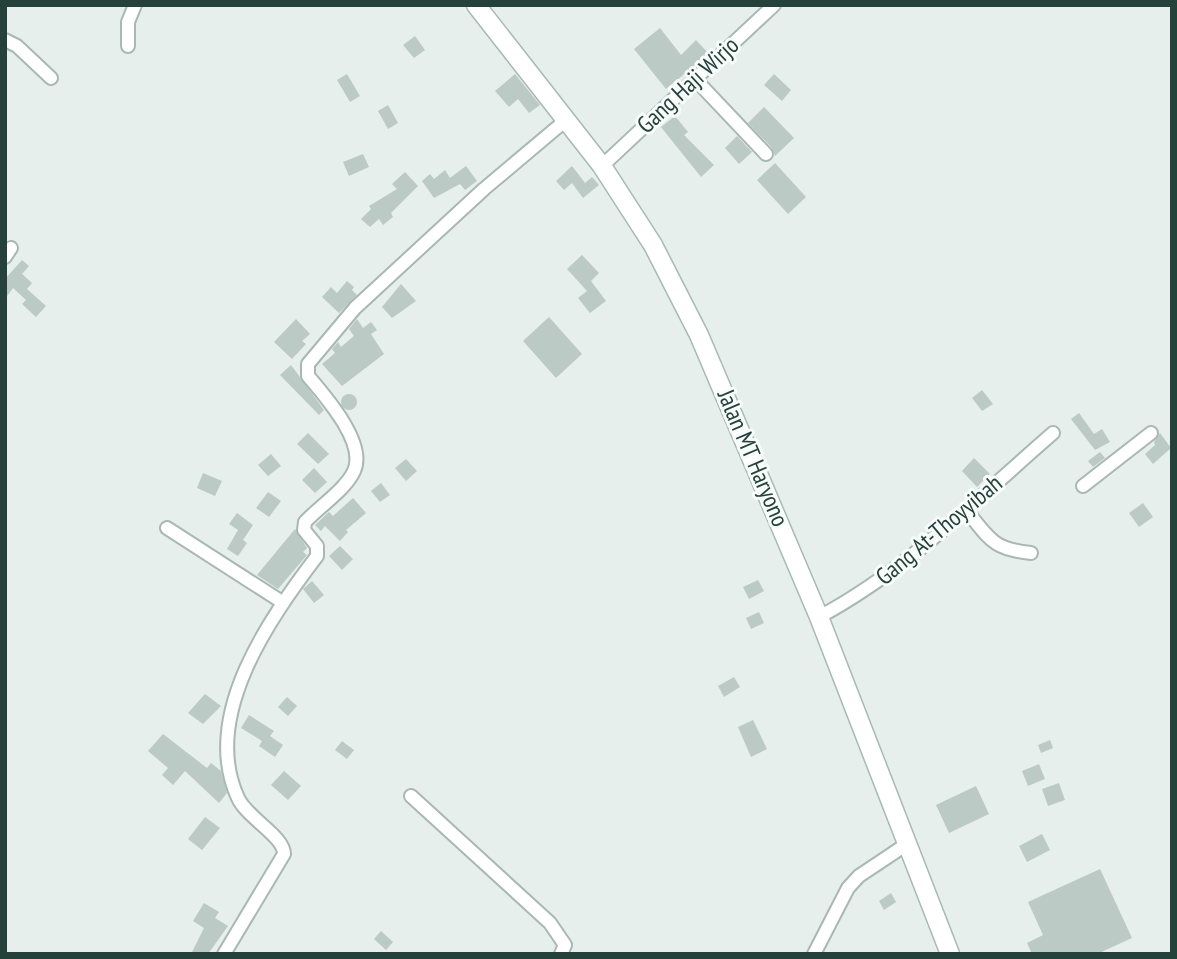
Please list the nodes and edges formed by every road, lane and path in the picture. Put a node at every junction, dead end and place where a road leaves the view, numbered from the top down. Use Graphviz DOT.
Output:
graph roads {
  1 [pos="135,5"];
  2 [pos="476,5"];
  3 [pos="772,6"];
  4 [pos="5,40"];
  5 [pos="128,46"];
  6 [pos="51,78"];
  7 [pos="694,78"];
  8 [pos="566,120"];
  9 [pos="766,154"];
  10 [pos="602,166"];
  11 [pos="1053,433"];
  12 [pos="1151,433"];
  13 [pos="1083,486"];
  14 [pos="966,510"];
  15 [pos="167,528"];
  16 [pos="1031,553"];
  17 [pos="282,602"];
  18 [pos="819,617"];
  19 [pos="411,796"];
  20 [pos="907,844"];
  21 [pos="567,951"];
  22 [pos="224,954"];
  23 [pos="814,954"];
  24 [pos="950,954"];
  1 -- 5 [label="street"];
  2 -- 8 [label="main road, Jalan MT Haryono"];
  3 -- 7 [label="street, Gang Haji Wirjo"];
  4 -- 6 [label="street"];
  7 -- 9 [label="street"];
  7 -- 10 [label="street, Gang Haji Wirjo"];
  8 -- 10 [label="main road, Jalan MT Haryono"];
  8 -- 17 [label="street"];
  10 -- 18 [label="main road, Jalan MT Haryono"];
  11 -- 14 [label="street, Gang At-Thoyyibah"];
  12 -- 13 [label="street"];
  14 -- 16 [label="street"];
  14 -- 18 [label="street, Gang At-Thoyyibah"];
  15 -- 17 [label="street"];
  17 -- 22 [label="street"];
  18 -- 20 [label="main road, Jalan MT Haryono"];
  19 -- 21 [label="street"];
  20 -- 23 [label="street"];
  20 -- 24 [label="main road, Jalan MT Haryono"];
}
